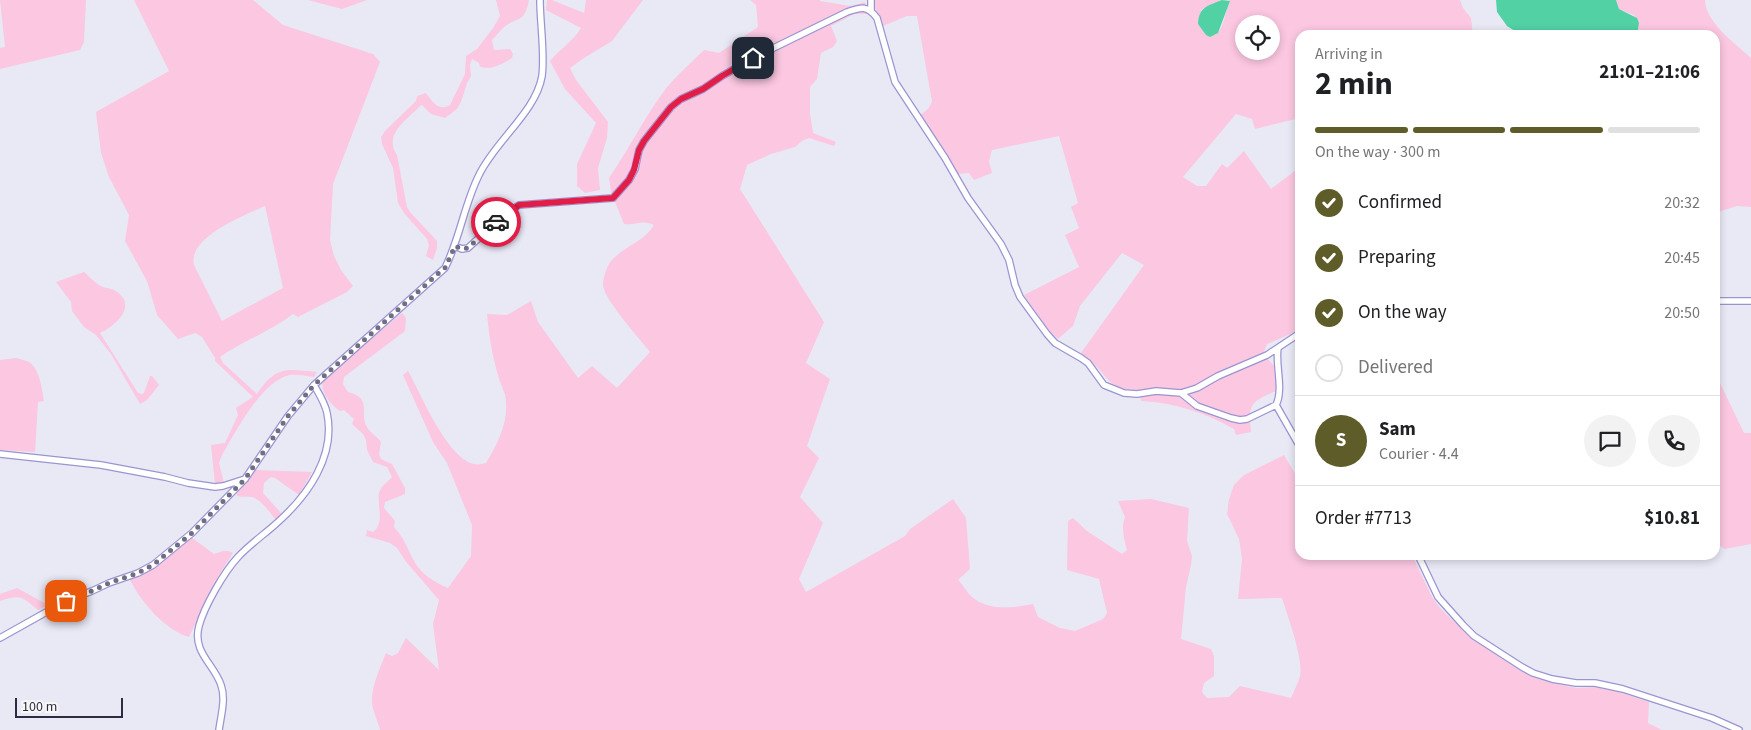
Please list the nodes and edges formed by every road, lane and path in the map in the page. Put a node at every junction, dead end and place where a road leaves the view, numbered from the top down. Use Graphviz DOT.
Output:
graph roads {
  1 [pos="540,0"];
  2 [pos="871,0"];
  3 [pos="871,10"];
  4 [pos="455,246"];
  5 [pos="1720,301"];
  6 [pos="1751,301"];
  7 [pos="1295,336"];
  8 [pos="1278,348"];
  9 [pos="1267,355"];
  10 [pos="1277,367"];
  11 [pos="314,385"];
  12 [pos="1181,393"];
  13 [pos="1276,405"];
  14 [pos="1295,438"];
  15 [pos="0,454"];
  16 [pos="245,479"];
  17 [pos="1420,560"];
  18 [pos="0,638"];
  19 [pos="219,730"];
  20 [pos="1739,730"];
  1 -- 4 [label="street"];
  2 -- 3 [label="street"];
  3 -- 4 [label="street"];
  3 -- 12 [label="street"];
  4 -- 11 [label="street"];
  5 -- 6 [label="street"];
  7 -- 8 [label="street"];
  8 -- 9 [label="street"];
  8 -- 10 [label="street"];
  9 -- 10 [label="street"];
  9 -- 12 [label="street"];
  10 -- 13 [label="street"];
  11 -- 16 [label="street"];
  11 -- 19 [label="street"];
  12 -- 13 [label="street"];
  13 -- 14 [label="street"];
  15 -- 16 [label="street"];
  16 -- 18 [label="street"];
  17 -- 20 [label="street"];
}
